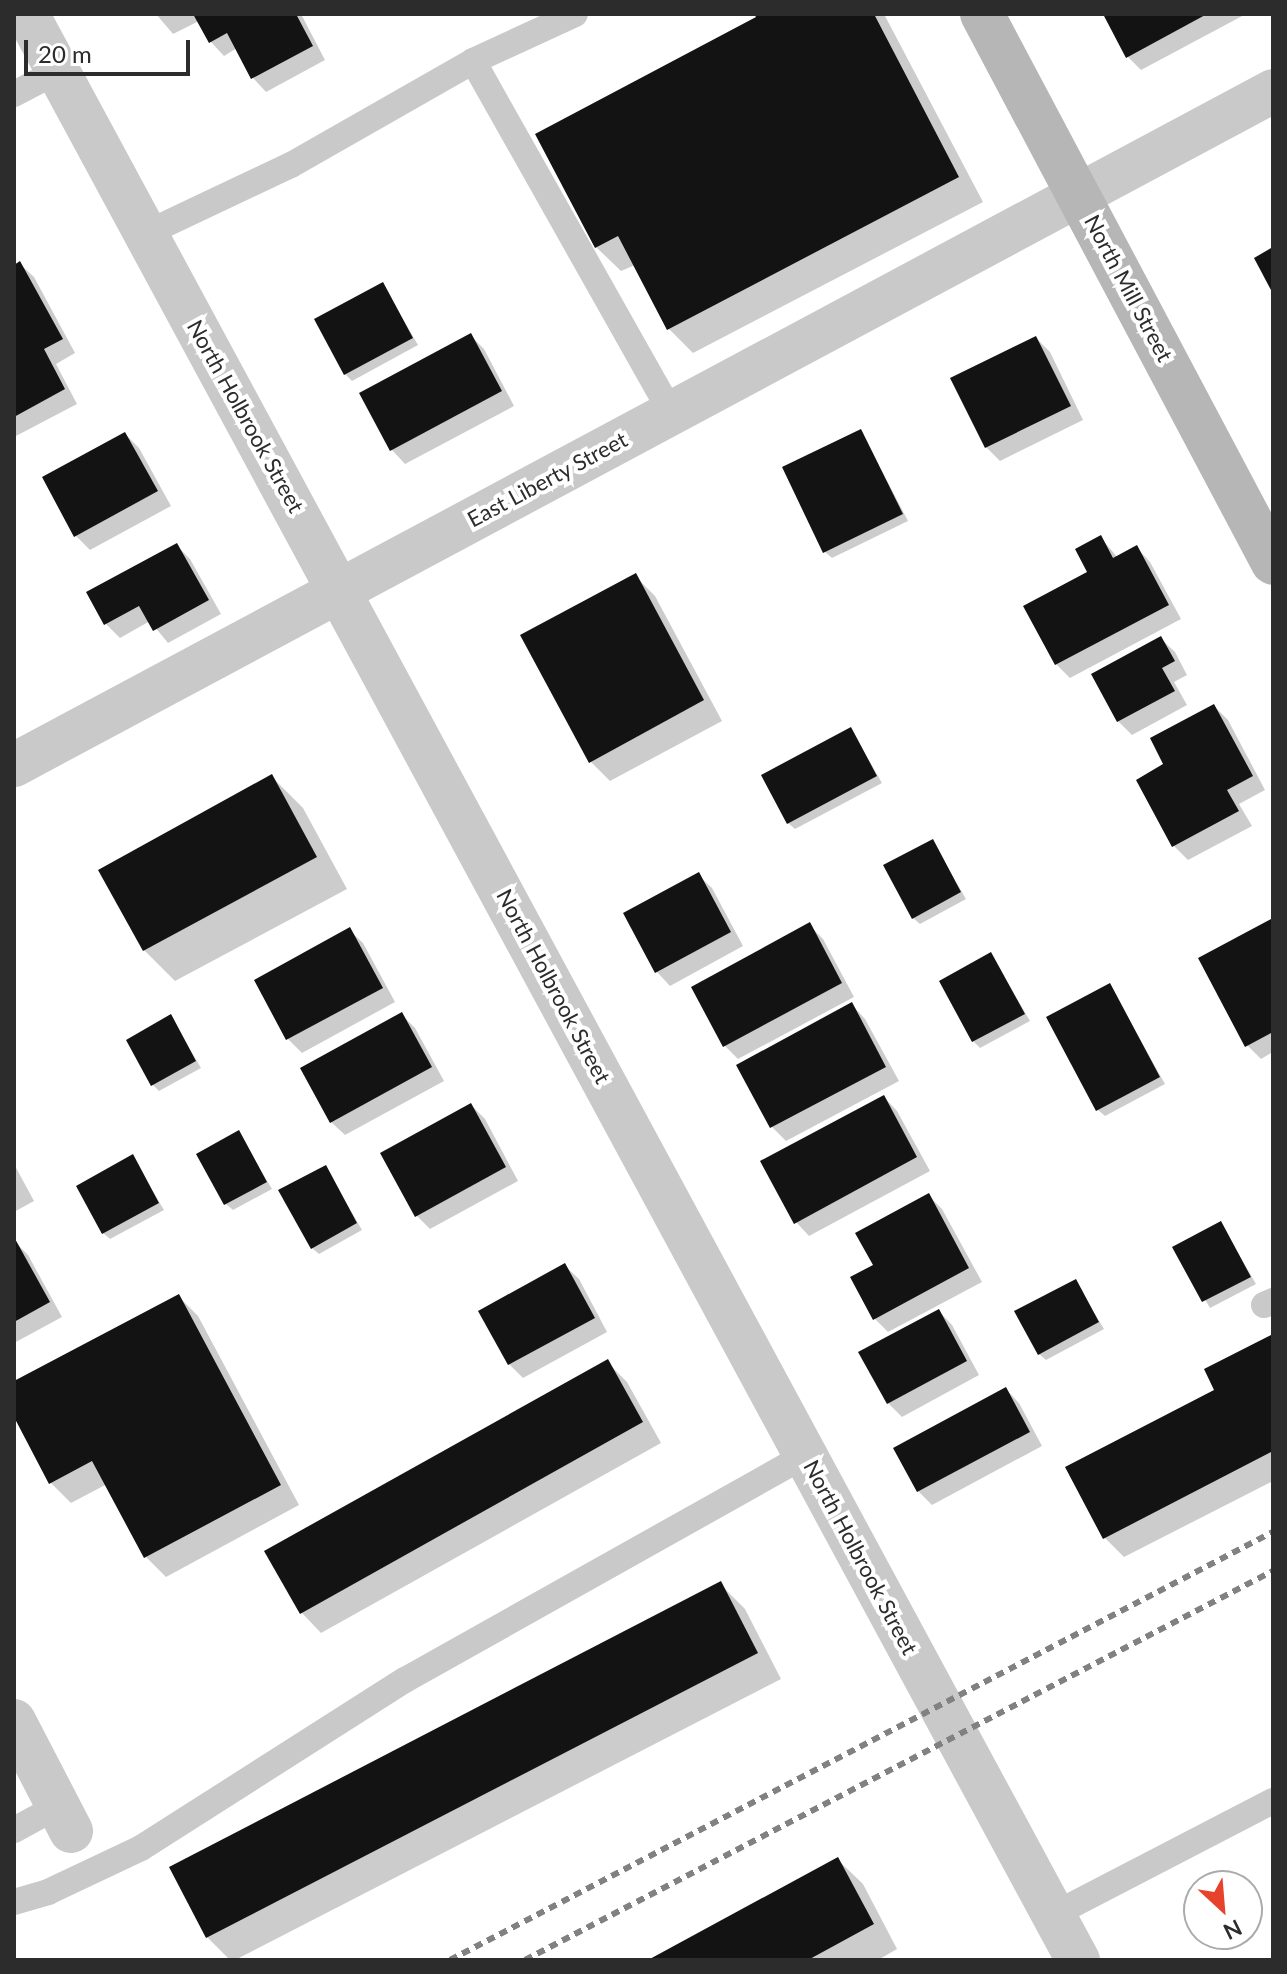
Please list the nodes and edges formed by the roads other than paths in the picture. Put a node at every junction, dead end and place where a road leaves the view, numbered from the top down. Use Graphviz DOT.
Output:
graph roads {
  1 [pos="27,14"];
  2 [pos="575,14"];
  3 [pos="982,14"];
  4 [pos="473,61"];
  5 [pos="58,71"];
  6 [pos="1273,91"];
  7 [pos="14,94"];
  8 [pos="1080,194"];
  9 [pos="147,233"];
  10 [pos="671,413"];
  11 [pos="1267,537"];
  12 [pos="341,590"];
  13 [pos="14,765"];
  14 [pos="806,1455"];
  15 [pos="14,1721"];
  16 [pos="1273,1801"];
  17 [pos="65,1819"];
  18 [pos="14,1830"];
  19 [pos="14,1902"];
  20 [pos="1053,1915"];
  21 [pos="1078,1960"];
  1 -- 5 [label="street, North Holbrook Street"];
  2 -- 4 [label="lane"];
  3 -- 8 [label="street, North Mill Street"];
  4 -- 9 [label="lane"];
  4 -- 10 [label="lane"];
  5 -- 7 [label="lane"];
  5 -- 9 [label="street, North Holbrook Street"];
  6 -- 8 [label="street, East Liberty Street"];
  8 -- 10 [label="street, East Liberty Street"];
  8 -- 11 [label="street, North Mill Street"];
  9 -- 12 [label="street, North Holbrook Street"];
  10 -- 12 [label="street, East Liberty Street"];
  12 -- 13 [label="street, East Liberty Street"];
  12 -- 14 [label="street, North Holbrook Street"];
  14 -- 19 [label="lane"];
  14 -- 20 [label="street, North Holbrook Street"];
  15 -- 17 [label="street"];
  16 -- 20 [label="lane"];
  17 -- 18 [label="lane"];
  20 -- 21 [label="street, North Holbrook Street"];
}
